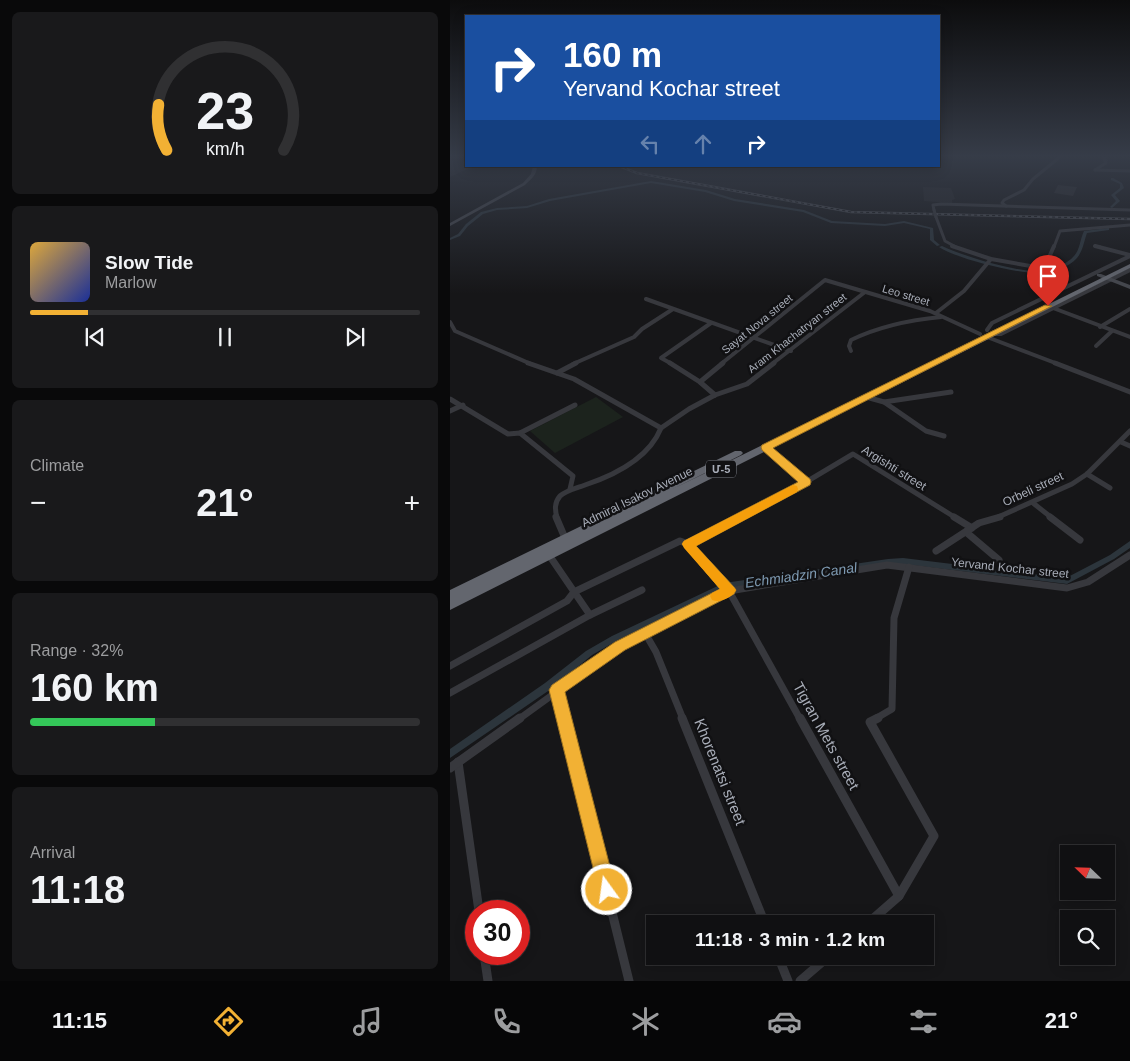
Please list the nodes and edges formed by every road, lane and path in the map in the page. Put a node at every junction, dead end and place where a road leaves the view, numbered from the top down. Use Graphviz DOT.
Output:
graph roads {
  1 [pos="490,203"];
  2 [pos="957,203"];
  3 [pos="992,203"];
  4 [pos="1002,203"];
  5 [pos="955,205"];
  6 [pos="1006,206"];
  7 [pos="1130,210"];
  8 [pos="450,225"];
  9 [pos="1130,225"];
  10 [pos="1095,246"];
  11 [pos="1105,248"];
  12 [pos="1099,254"];
  13 [pos="1130,257"];
  14 [pos="988,263"];
  15 [pos="1130,266"];
  16 [pos="1130,270"];
  17 [pos="1103,277"];
  18 [pos="825,280"];
  19 [pos="1130,287"];
  20 [pos="865,292"];
  21 [pos="646,299"];
  22 [pos="1054,308"];
  23 [pos="673,309"];
  24 [pos="1130,309"];
  25 [pos="936,314"];
  26 [pos="943,317"];
  27 [pos="450,322"];
  28 [pos="711,323"];
  29 [pos="1100,327"];
  30 [pos="1112,331"];
  31 [pos="987,334"];
  32 [pos="1130,337"];
  33 [pos="754,338"];
  34 [pos="1096,346"];
  35 [pos="791,351"];
  36 [pos="851,351"];
  37 [pos="557,373"];
  38 [pos="700,382"];
  39 [pos="952,392"];
  40 [pos="1130,392"];
  41 [pos="715,395"];
  42 [pos="866,397"];
  43 [pos="450,399"];
  44 [pos="884,402"];
  45 [pos="463,405"];
  46 [pos="575,405"];
  47 [pos="450,411"];
  48 [pos="661,428"];
  49 [pos="1130,432"];
  50 [pos="520,434"];
  51 [pos="944,436"];
  52 [pos="1121,442"];
  53 [pos="1130,446"];
  54 [pos="766,447"];
  55 [pos="1087,474"];
  56 [pos="806,482"];
  57 [pos="1110,488"];
  58 [pos="570,489"];
  59 [pos="1033,503"];
  60 [pos="969,530"];
  61 [pos="565,538"];
  62 [pos="1080,540"];
  63 [pos="688,544"];
  64 [pos="936,552"];
  65 [pos="549,555"];
  66 [pos="1130,555"];
  67 [pos="999,560"];
  68 [pos="909,567"];
  69 [pos="642,590"];
  70 [pos="729,590"];
  71 [pos="574,592"];
  72 [pos="450,595"];
  73 [pos="450,604"];
  74 [pos="590,615"];
  75 [pos="645,633"];
  76 [pos="450,666"];
  77 [pos="557,690"];
  78 [pos="450,693"];
  79 [pos="458,762"];
  80 [pos="450,768"];
  81 [pos="899,896"];
  82 [pos="477,900"];
  83 [pos="761,915"];
  84 [pos="877,915"];
  85 [pos="486,965"];
  86 [pos="782,965"];
  87 [pos="819,965"];
  88 [pos="488,981"];
  89 [pos="629,981"];
  90 [pos="788,981"];
  91 [pos="800,981"];
  1 -- 8 [label="street"];
  2 -- 5 [label="street"];
  3 -- 4 [label="street"];
  4 -- 6 [label="street"];
  5 -- 6 [label="street"];
  5 -- 14 [label="street, bridge"];
  6 -- 7 [label="street"];
  9 -- 14 [label="street"];
  10 -- 11 [label="street"];
  11 -- 12 [label="street"];
  11 -- 13 [label="street"];
  13 -- 17 [label="highway, Admiral Isakov Avenue / Մ-5"];
  14 -- 25 [label="street"];
  15 -- 17 [label="highway, Admiral Isakov Avenue / Մ-5"];
  16 -- 17 [label="street"];
  17 -- 19 [label="street"];
  17 -- 22 [label="street"];
  17 -- 31 [label="highway, Admiral Isakov Avenue / Մ-5"];
  17 -- 31 [label="street"];
  18 -- 20 [label="street, Leo street"];
  18 -- 33 [label="street, Sayat Nova street"];
  20 -- 25 [label="street, Leo street"];
  20 -- 35 [label="street, Aram Khachatryan street"];
  21 -- 23 [label="street"];
  22 -- 29 [label="street"];
  22 -- 31 [label="street"];
  23 -- 28 [label="street"];
  23 -- 37 [label="street"];
  24 -- 29 [label="street"];
  25 -- 26 [label="street, Leo street"];
  26 -- 31 [label="street, Leo street"];
  26 -- 36 [label="street"];
  27 -- 37 [label="street"];
  28 -- 33 [label="street"];
  28 -- 38 [label="street"];
  29 -- 30 [label="street"];
  30 -- 32 [label="street"];
  30 -- 34 [label="street"];
  31 -- 40 [label="street"];
  31 -- 42 [label="highway, Admiral Isakov Avenue / Մ-5"];
  31 -- 61 [label="highway, Admiral Isakov Avenue / Մ-5"];
  33 -- 35 [label="street"];
  33 -- 38 [label="street, Sayat Nova street"];
  35 -- 41 [label="street, Aram Khachatryan street"];
  37 -- 48 [label="street"];
  38 -- 41 [label="street"];
  39 -- 44 [label="street"];
  41 -- 48 [label="street, Aram Khachatryan street"];
  42 -- 44 [label="street"];
  42 -- 54 [label="highway, Admiral Isakov Avenue / Մ-5"];
  43 -- 45 [label="street"];
  44 -- 51 [label="street"];
  45 -- 47 [label="street"];
  45 -- 50 [label="street"];
  46 -- 50 [label="street"];
  48 -- 58 [label="street"];
  49 -- 52 [label="street, Orbeli street"];
  50 -- 58 [label="street"];
  52 -- 53 [label="street"];
  52 -- 55 [label="street, Orbeli street"];
  54 -- 56 [label="street"];
  54 -- 65 [label="highway, Admiral Isakov Avenue / Մ-5"];
  55 -- 57 [label="street"];
  55 -- 59 [label="street, Orbeli street"];
  56 -- 60 [label="street, Argishti street"];
  56 -- 63 [label="street"];
  58 -- 61 [label="street"];
  59 -- 60 [label="street, Orbeli street"];
  59 -- 62 [label="street"];
  60 -- 64 [label="street, Orbeli street"];
  60 -- 67 [label="street"];
  61 -- 72 [label="highway, Admiral Isakov Avenue / Մ-5"];
  63 -- 70 [label="street, Tigran Mets street"];
  63 -- 71 [label="street"];
  65 -- 71 [label="street"];
  65 -- 73 [label="highway, Admiral Isakov Avenue / Մ-5"];
  66 -- 68 [label="street, Yervand Kochar street"];
  68 -- 70 [label="street, Yervand Kochar street"];
  68 -- 81 [label="street"];
  69 -- 74 [label="street"];
  70 -- 75 [label="street, Yervand Kochar street"];
  70 -- 81 [label="street, Tigran Mets street"];
  71 -- 74 [label="street"];
  71 -- 76 [label="street"];
  74 -- 78 [label="street"];
  75 -- 77 [label="street, Yervand Kochar street"];
  75 -- 83 [label="street, Khorenatsi street"];
  77 -- 79 [label="street, Yervand Kochar street"];
  77 -- 89 [label="street"];
  79 -- 80 [label="street, Yervand Kochar street"];
  79 -- 82 [label="street"];
  81 -- 84 [label="street"];
  85 -- 88 [label="street"];
  86 -- 90 [label="street"];
  87 -- 91 [label="street"];
}
